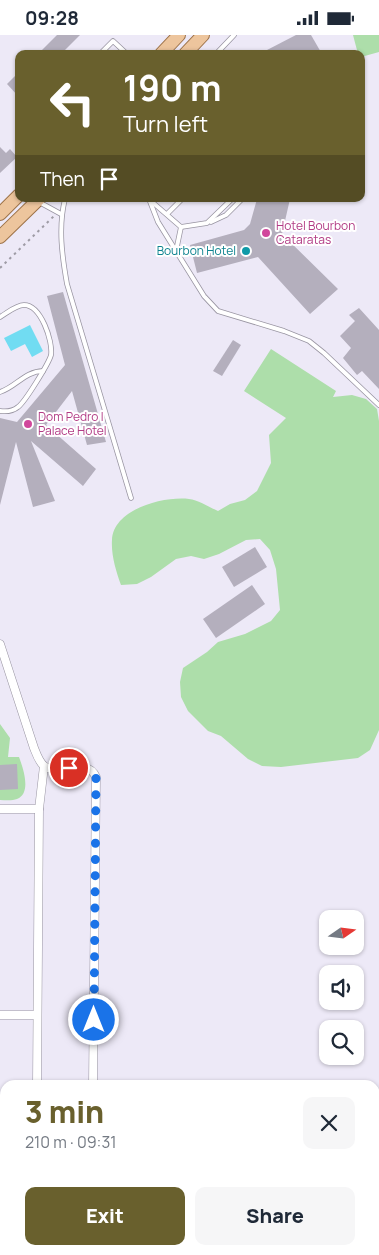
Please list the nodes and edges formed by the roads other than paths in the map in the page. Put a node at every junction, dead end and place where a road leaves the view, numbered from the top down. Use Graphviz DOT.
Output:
graph roads {
  1 [pos="179,35"];
  2 [pos="203,35"];
  3 [pos="234,35"];
  4 [pos="104,50"];
  5 [pos="123,50"];
  6 [pos="164,50"];
  7 [pos="189,50"];
  8 [pos="220,50"];
  9 [pos="15,199"];
  10 [pos="36,202"];
  11 [pos="41,202"];
  12 [pos="64,202"];
  13 [pos="150,202"];
  14 [pos="153,202"];
  15 [pos="179,202"];
  16 [pos="229,202"];
  17 [pos="239,202"];
  18 [pos="59,213"];
  19 [pos="0,214"];
  20 [pos="167,214"];
  21 [pos="207,223"];
  22 [pos="181,227"];
  23 [pos="0,237"];
  24 [pos="176,251"];
  25 [pos="0,317"];
  26 [pos="43,371"];
  27 [pos="0,392"];
  28 [pos="379,405"];
  29 [pos="0,411"];
  30 [pos="131,498"];
  31 [pos="0,644"];
  32 [pos="44,766"];
  33 [pos="0,809"];
  34 [pos="38,809"];
  35 [pos="0,1015"];
  36 [pos="37,1015"];
  37 [pos="37,1080"];
  38 [pos="93,1080"];
  1 -- 6 [label="main road"];
  2 -- 7 [label="main road"];
  3 -- 8 [label="lane"];
  4 -- 5 [label="lane"];
  9 -- 19 [label="main road"];
  10 -- 23 [label="main road"];
  11 -- 18 [label="lane"];
  12 -- 18 [label="lane"];
  13 -- 24 [label="lane"];
  14 -- 20 [label="lane"];
  15 -- 20 [label="lane"];
  16 -- 21 [label="lane"];
  17 -- 21 [label="lane"];
  18 -- 30 [label="lane"];
  20 -- 22 [label="lane"];
  21 -- 22 [label="lane"];
  22 -- 24 [label="lane"];
  24 -- 28 [label="lane"];
  25 -- 26 [label="lane"];
  26 -- 27 [label="lane"];
  26 -- 29 [label="lane"];
  31 -- 32 [label="street"];
  32 -- 34 [label="street"];
  32 -- 38 [label="street"];
  33 -- 34 [label="street"];
  34 -- 36 [label="street"];
  35 -- 36 [label="street"];
  36 -- 37 [label="street"];
}
